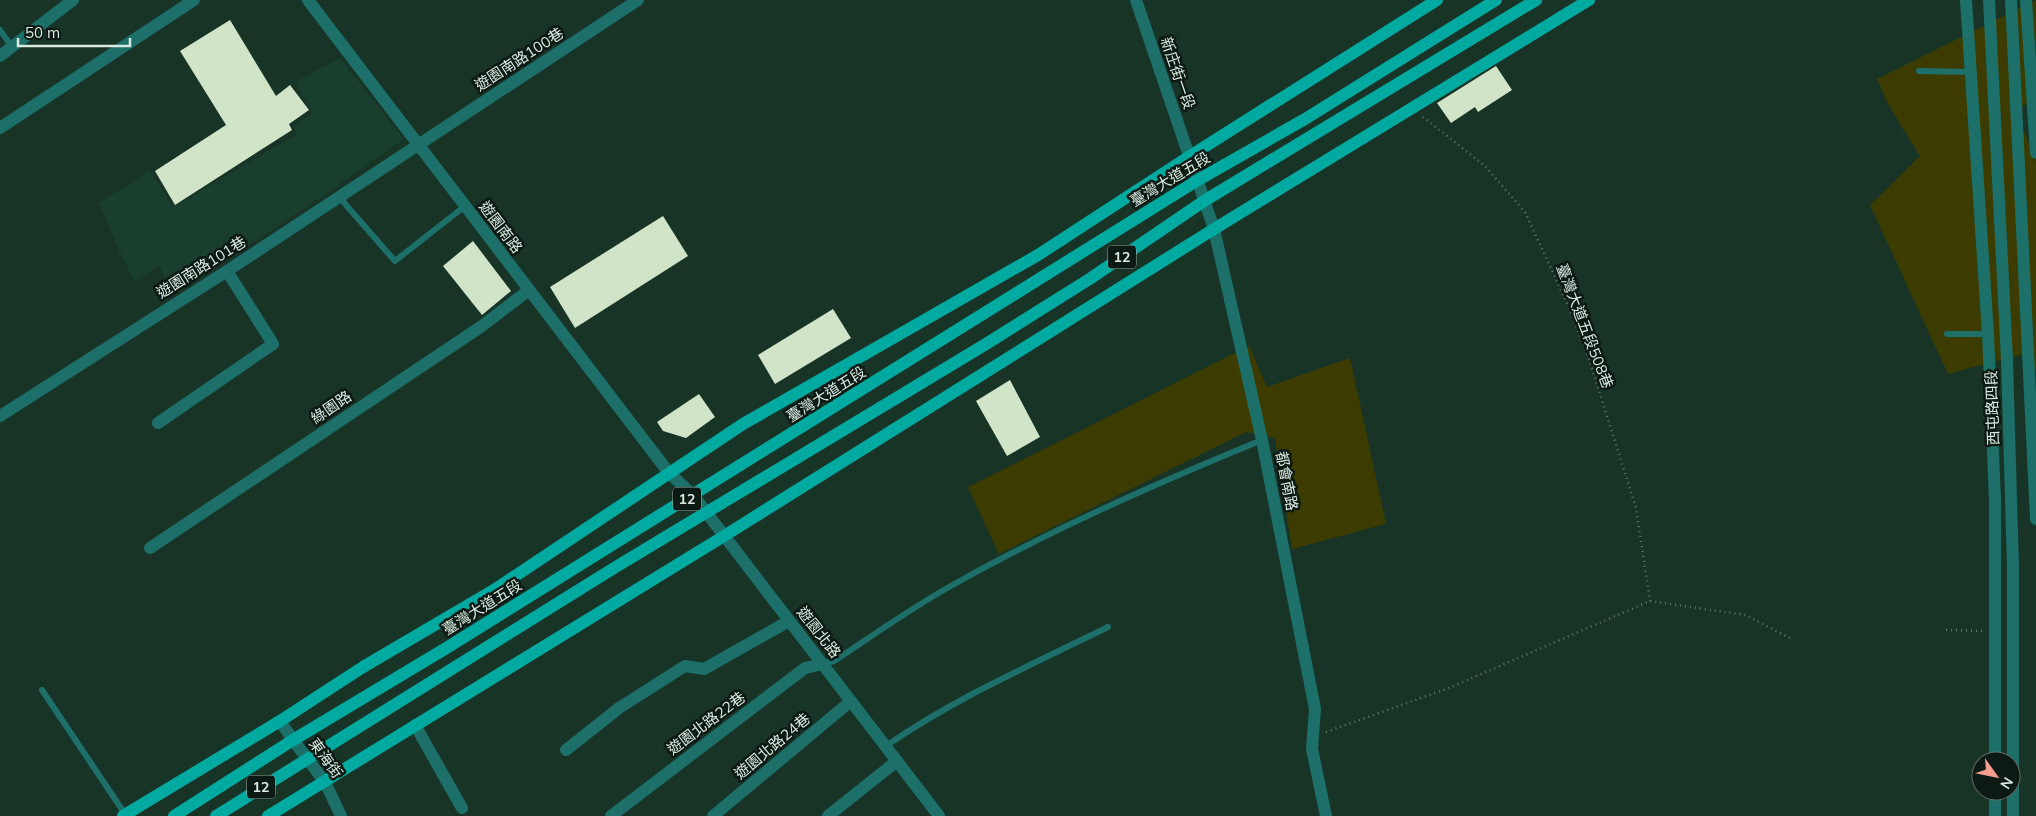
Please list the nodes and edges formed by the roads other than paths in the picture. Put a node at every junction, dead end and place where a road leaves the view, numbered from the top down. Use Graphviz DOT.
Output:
graph roads {
  1 [pos="73,0"];
  2 [pos="194,0"];
  3 [pos="308,0"];
  4 [pos="638,0"];
  5 [pos="1136,0"];
  6 [pos="1437,0"];
  7 [pos="1496,0"];
  8 [pos="1536,0"];
  9 [pos="1589,0"];
  10 [pos="1966,0"];
  11 [pos="1989,0"];
  12 [pos="2011,0"];
  13 [pos="2026,0"];
  14 [pos="0,30"];
  15 [pos="2032,30"];
  16 [pos="12,47"];
  17 [pos="0,56"];
  18 [pos="1919,71"];
  19 [pos="1970,72"];
  20 [pos="0,128"];
  21 [pos="418,144"];
  22 [pos="2036,153"];
  23 [pos="1190,156"];
  24 [pos="1198,180"];
  25 [pos="339,196"];
  26 [pos="1204,201"];
  27 [pos="465,206"];
  28 [pos="1214,229"];
  29 [pos="227,271"];
  30 [pos="529,290"];
  31 [pos="1947,334"];
  32 [pos="1988,334"];
  33 [pos="2008,388"];
  34 [pos="0,416"];
  35 [pos="158,423"];
  36 [pos="1262,440"];
  37 [pos="669,473"];
  38 [pos="693,496"];
  39 [pos="1995,500"];
  40 [pos="707,514"];
  41 [pos="2036,520"];
  42 [pos="724,536"];
  43 [pos="150,548"];
  44 [pos="789,621"];
  45 [pos="1108,627"];
  46 [pos="824,664"];
  47 [pos="42,690"];
  48 [pos="851,701"];
  49 [pos="280,721"];
  50 [pos="415,725"];
  51 [pos="293,740"];
  52 [pos="886,746"];
  53 [pos="566,750"];
  54 [pos="1995,751"];
  55 [pos="307,758"];
  56 [pos="897,761"];
  57 [pos="325,782"];
  58 [pos="1995,801"];
  59 [pos="462,808"];
  60 [pos="124,815"];
  61 [pos="174,816"];
  62 [pos="216,816"];
  63 [pos="268,816"];
  64 [pos="341,816"];
  65 [pos="610,816"];
  66 [pos="713,816"];
  67 [pos="828,816"];
  68 [pos="939,816"];
  69 [pos="1326,816"];
  70 [pos="1995,816"];
  71 [pos="2013,816"];
  1 -- 16 [label="street"];
  2 -- 20 [label="street"];
  3 -- 21 [label="street, 遊園南路"];
  4 -- 21 [label="street, 遊園南路100巷"];
  5 -- 23 [label="street, 新庄街一段"];
  6 -- 23 [label="main road, 臺灣大道五段 / 12"];
  7 -- 24 [label="main road, 臺灣大道五段 / 12"];
  8 -- 26 [label="main road, 12"];
  9 -- 28 [label="main road, 12"];
  10 -- 19 [label="street, 西屯路四段"];
  11 -- 33 [label="street, 西屯路四段"];
  12 -- 41 [label="street"];
  13 -- 15 [label="street"];
  14 -- 16 [label="lane"];
  15 -- 22 [label="street"];
  16 -- 17 [label="street"];
  18 -- 19 [label="lane"];
  19 -- 32 [label="street, 西屯路四段"];
  21 -- 25 [label="street, 遊園南路101巷"];
  21 -- 27 [label="street, 遊園南路"];
  23 -- 24 [label="street, 都會南路"];
  23 -- 37 [label="main road, 臺灣大道五段 / 12"];
  24 -- 26 [label="street, 都會南路"];
  24 -- 38 [label="main road, 臺灣大道五段 / 12"];
  25 -- 27 [label="lane"];
  25 -- 29 [label="street, 遊園南路101巷"];
  26 -- 28 [label="street, 都會南路"];
  26 -- 40 [label="main road, 12"];
  27 -- 30 [label="street, 遊園南路"];
  28 -- 36 [label="street, 都會南路"];
  28 -- 42 [label="main road, 12"];
  29 -- 34 [label="street, 遊園南路101巷"];
  29 -- 35 [label="street"];
  30 -- 37 [label="street, 遊園南路"];
  30 -- 43 [label="street, 綠園路"];
  31 -- 32 [label="lane"];
  32 -- 39 [label="street, 西屯路四段"];
  33 -- 39 [label="street"];
  33 -- 71 [label="street, 西屯路四段"];
  36 -- 46 [label="lane"];
  36 -- 69 [label="street, 都會南路"];
  37 -- 38 [label="street, 遊園北路"];
  37 -- 49 [label="main road, 臺灣大道五段 / 12"];
  38 -- 40 [label="street, 遊園北路"];
  38 -- 51 [label="main road, 臺灣大道五段 / 12"];
  39 -- 54 [label="street, 西屯路四段"];
  40 -- 42 [label="street, 遊園北路"];
  40 -- 55 [label="main road, 12"];
  42 -- 44 [label="street, 遊園北路"];
  42 -- 50 [label="main road, 12"];
  44 -- 46 [label="street, 遊園北路"];
  44 -- 53 [label="street"];
  45 -- 52 [label="lane"];
  46 -- 48 [label="street, 遊園北路"];
  46 -- 65 [label="street, 遊園北路22巷"];
  47 -- 60 [label="lane"];
  48 -- 52 [label="street, 遊園北路"];
  48 -- 66 [label="street, 遊園北路24巷"];
  49 -- 51 [label="street, 東海街"];
  49 -- 60 [label="main road, 臺灣大道五段 / 12"];
  50 -- 57 [label="main road, 12"];
  50 -- 59 [label="street"];
  51 -- 55 [label="street, 東海街"];
  51 -- 61 [label="main road, 臺灣大道五段 / 12"];
  52 -- 56 [label="street, 遊園北路"];
  55 -- 57 [label="street, 東海街"];
  55 -- 62 [label="main road, 12"];
  56 -- 67 [label="street"];
  56 -- 68 [label="street, 遊園北路"];
  57 -- 63 [label="main road, 12"];
  57 -- 64 [label="street, 東海街"];
  58 -- 70 [label="street"];
}
